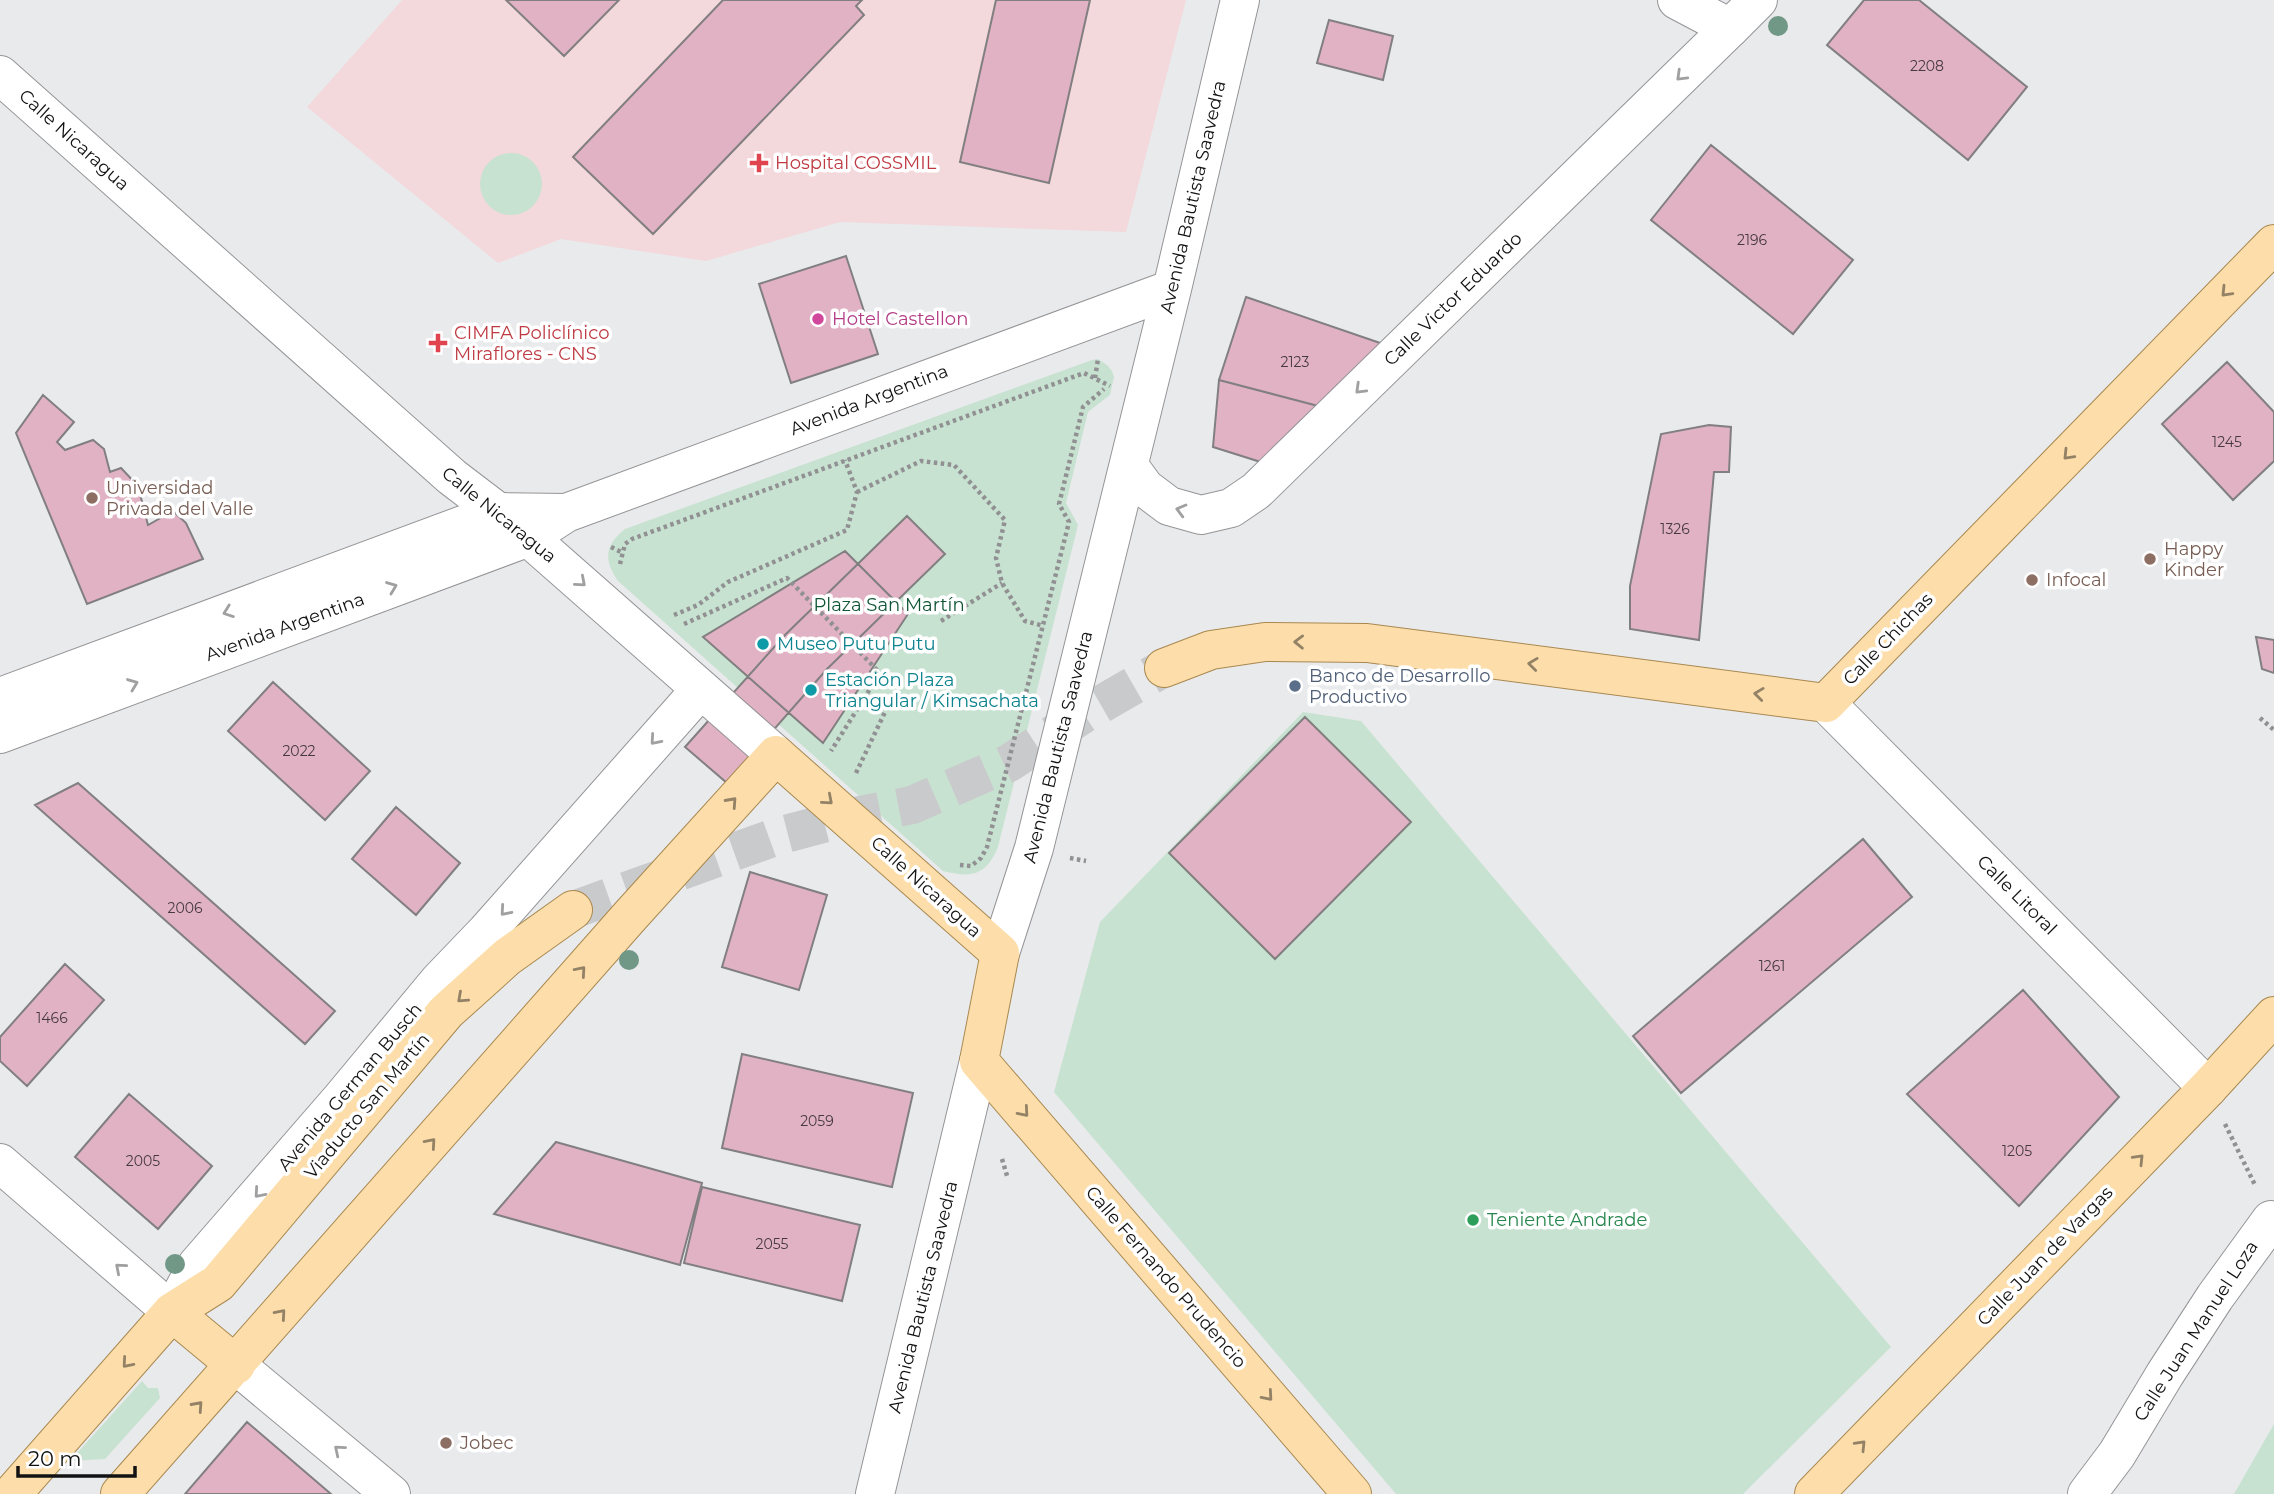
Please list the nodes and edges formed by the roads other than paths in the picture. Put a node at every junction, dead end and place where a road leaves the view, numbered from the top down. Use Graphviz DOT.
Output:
graph roads {
  1 [pos="1240,0"];
  2 [pos="1677,0"];
  3 [pos="1758,0"];
  4 [pos="1730,28"];
  5 [pos="0,75"];
  6 [pos="2274,243"];
  7 [pos="1172,289"];
  8 [pos="1129,466"];
  9 [pos="498,512"];
  10 [pos="566,513"];
  11 [pos="529,537"];
  12 [pos="273,614"];
  13 [pos="1164,668"];
  14 [pos="92,682"];
  15 [pos="701,689"];
  16 [pos="0,697"];
  17 [pos="1826,703"];
  18 [pos="0,734"];
  19 [pos="776,755"];
  20 [pos="573,910"];
  21 [pos="1000,953"];
  22 [pos="2274,1016"];
  23 [pos="979,1061"];
  24 [pos="2208,1088"];
  25 [pos="0,1163"];
  26 [pos="2271,1220"];
  27 [pos="172,1312"];
  28 [pos="236,1365"];
  29 [pos="12,1494"];
  30 [pos="120,1494"];
  31 [pos="391,1494"];
  32 [pos="874,1494"];
  33 [pos="1352,1494"];
  34 [pos="1814,1494"];
  35 [pos="2087,1494"];
  1 -- 7 [label="main road, Avenida Bautista Saavedra"];
  2 -- 4 [label="main road"];
  3 -- 4 [label="main road, Calle Victor Eduardo"];
  4 -- 8 [label="main road, Calle Victor Eduardo, one-way"];
  5 -- 9 [label="main road, Calle Nicaragua"];
  6 -- 17 [label="main road, Calle Chichas, one-way"];
  7 -- 8 [label="main road, Avenida Bautista Saavedra"];
  7 -- 10 [label="main road, Avenida Argentina"];
  8 -- 21 [label="main road, Avenida Bautista Saavedra"];
  9 -- 10 [label="main road, Avenida Argentina"];
  9 -- 11 [label="main road, Calle Nicaragua"];
  9 -- 12 [label="main road, Avenida Argentina"];
  10 -- 11 [label="main road, Avenida Argentina"];
  12 -- 11 [label="main road, Avenida Argentina, one-way"];
  11 -- 15 [label="main road, Calle Nicaragua, one-way"];
  12 -- 14 [label="main road, Avenida Argentina"];
  17 -- 13 [label="main road, one-way"];
  14 -- 16 [label="main road, Avenida Argentina"];
  14 -- 18 [label="main road, Avenida Argentina"];
  15 -- 19 [label="main road, Calle Nicaragua"];
  15 -- 27 [label="main road, Avenida German Busch, one-way"];
  17 -- 24 [label="main road, Calle Litoral"];
  19 -- 21 [label="main road, Calle Nicaragua, one-way"];
  28 -- 19 [label="main road, one-way"];
  20 -- 27 [label="main road, Viaducto San Martín, one-way"];
  21 -- 23 [label="main road, Avenida Bautista Saavedra"];
  22 -- 24 [label="main road, Calle Juan de Vargas"];
  23 -- 32 [label="main road, Avenida Bautista Saavedra"];
  23 -- 33 [label="main road, Calle Fernando Prudencio, one-way"];
  34 -- 24 [label="main road, Calle Juan de Vargas, one-way"];
  27 -- 25 [label="main road, one-way"];
  26 -- 35 [label="main road, Calle Juan Manuel Loza"];
  27 -- 28 [label="main road"];
  27 -- 29 [label="main road, Avenida German Busch, one-way"];
  30 -- 28 [label="main road, one-way"];
  31 -- 28 [label="main road, one-way"];
}
